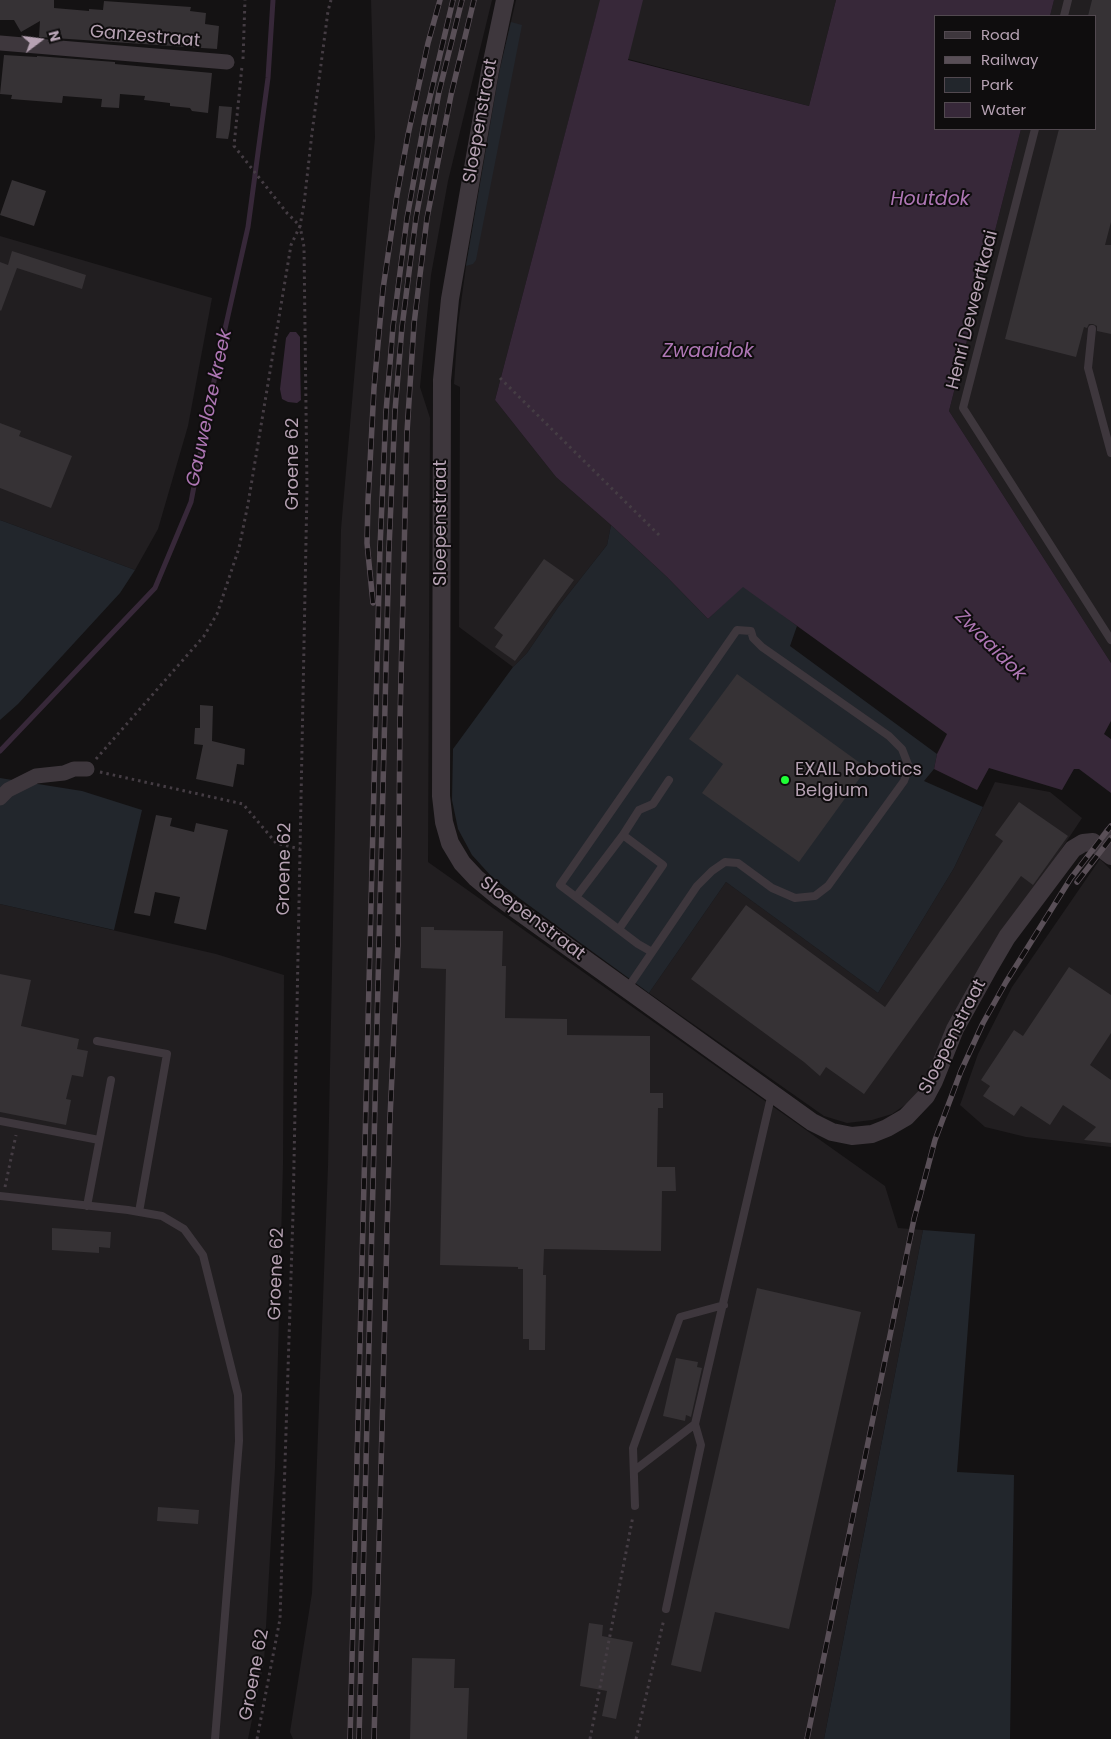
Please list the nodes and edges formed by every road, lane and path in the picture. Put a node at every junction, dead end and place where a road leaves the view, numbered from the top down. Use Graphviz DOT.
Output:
graph roads {
  1 [pos="245,0"];
  2 [pos="331,0"];
  3 [pos="505,0"];
  4 [pos="1068,0"];
  5 [pos="1064,15"];
  6 [pos="0,43"];
  7 [pos="227,62"];
  8 [pos="1035,130"];
  9 [pos="300,226"];
  10 [pos="1092,329"];
  11 [pos="500,378"];
  12 [pos="1111,452"];
  13 [pos="660,536"];
  14 [pos="1111,640"];
  15 [pos="88,769"];
  16 [pos="669,780"];
  17 [pos="0,798"];
  18 [pos="1111,833"];
  19 [pos="623,835"];
  20 [pos="300,849"];
  21 [pos="1106,852"];
  22 [pos="576,897"];
  23 [pos="618,929"];
  24 [pos="652,952"];
  25 [pos="627,989"];
  26 [pos="96,1040"];
  27 [pos="111,1080"];
  28 [pos="772,1093"];
  29 [pos="0,1121"];
  30 [pos="18,1124"];
  31 [pos="100,1140"];
  32 [pos="1,1196"];
  33 [pos="87,1206"];
  34 [pos="139,1212"];
  35 [pos="724,1305"];
  36 [pos="695,1424"];
  37 [pos="634,1470"];
  38 [pos="636,1506"];
  39 [pos="666,1609"];
  40 [pos="215,1739"];
  41 [pos="257,1739"];
  42 [pos="590,1739"];
  43 [pos="636,1739"];
  1 -- 9 [label="path"];
  2 -- 9 [label="path, Groene 62"];
  3 -- 25 [label="street, Sloepenstraat"];
  4 -- 5 [label="lane"];
  6 -- 7 [label="street, Ganzestraat"];
  8 -- 14 [label="lane, Henri Deweertkaai"];
  9 -- 15 [label="path"];
  9 -- 20 [label="path, Groene 62"];
  10 -- 12 [label="lane"];
  11 -- 13 [label="path"];
  15 -- 17 [label="street"];
  15 -- 20 [label="path"];
  16 -- 19 [label="lane"];
  18 -- 21 [label="street, Sloepenstraat"];
  19 -- 22 [label="lane"];
  19 -- 23 [label="lane"];
  20 -- 41 [label="path, Groene 62"];
  21 -- 28 [label="street, Sloepenstraat"];
  22 -- 23 [label="lane"];
  22 -- 24 [label="lane"];
  23 -- 24 [label="lane"];
  24 -- 25 [label="lane"];
  25 -- 28 [label="street, Sloepenstraat"];
  26 -- 34 [label="lane"];
  27 -- 31 [label="lane"];
  28 -- 35 [label="lane"];
  29 -- 30 [label="lane"];
  30 -- 31 [label="lane"];
  30 -- 32 [label="path"];
  31 -- 33 [label="lane"];
  32 -- 33 [label="lane"];
  33 -- 34 [label="lane"];
  34 -- 40 [label="lane"];
  35 -- 36 [label="lane"];
  35 -- 37 [label="lane"];
  36 -- 37 [label="lane"];
  36 -- 39 [label="lane"];
  37 -- 38 [label="lane"];
  38 -- 42 [label="path"];
  39 -- 43 [label="path"];
}
